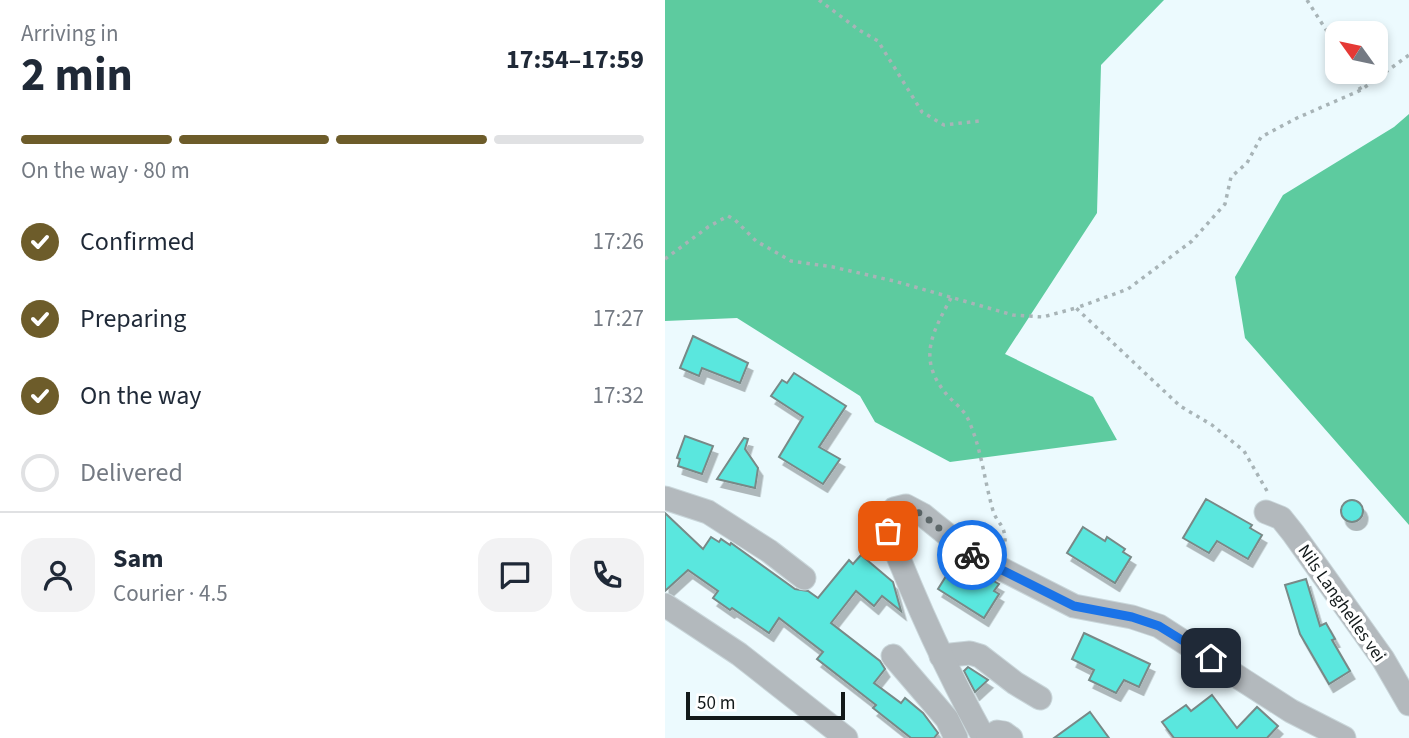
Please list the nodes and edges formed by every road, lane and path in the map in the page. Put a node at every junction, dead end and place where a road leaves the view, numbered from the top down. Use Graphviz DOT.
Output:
graph roads {
  1 [pos="819,0"];
  2 [pos="1307,0"];
  3 [pos="1325,28"];
  4 [pos="1409,55"];
  5 [pos="1358,84"];
  6 [pos="1361,90"];
  7 [pos="979,121"];
  8 [pos="665,259"];
  9 [pos="951,298"];
  10 [pos="1076,308"];
  11 [pos="665,498"];
  12 [pos="1274,515"];
  13 [pos="1005,573"];
  14 [pos="804,578"];
  15 [pos="665,605"];
  16 [pos="893,656"];
  17 [pos="941,656"];
  18 [pos="1041,698"];
  19 [pos="1409,704"];
  20 [pos="846,738"];
  21 [pos="957,738"];
  22 [pos="986,738"];
  23 [pos="1011,738"];
  24 [pos="1344,738"];
  1 -- 7 [label="path"];
  2 -- 3 [label="path"];
  4 -- 6 [label="path"];
  5 -- 6 [label="path"];
  6 -- 10 [label="path"];
  8 -- 9 [label="path"];
  9 -- 10 [label="path"];
  9 -- 13 [label="path"];
  10 -- 12 [label="path"];
  11 -- 14 [label="street"];
  12 -- 19 [label="street, Nils Langhelles vei"];
  13 -- 17 [label="street"];
  13 -- 24 [label="street"];
  15 -- 20 [label="street"];
  16 -- 21 [label="street"];
  17 -- 18 [label="street"];
  17 -- 22 [label="street"];
  22 -- 23 [label="street"];
}
